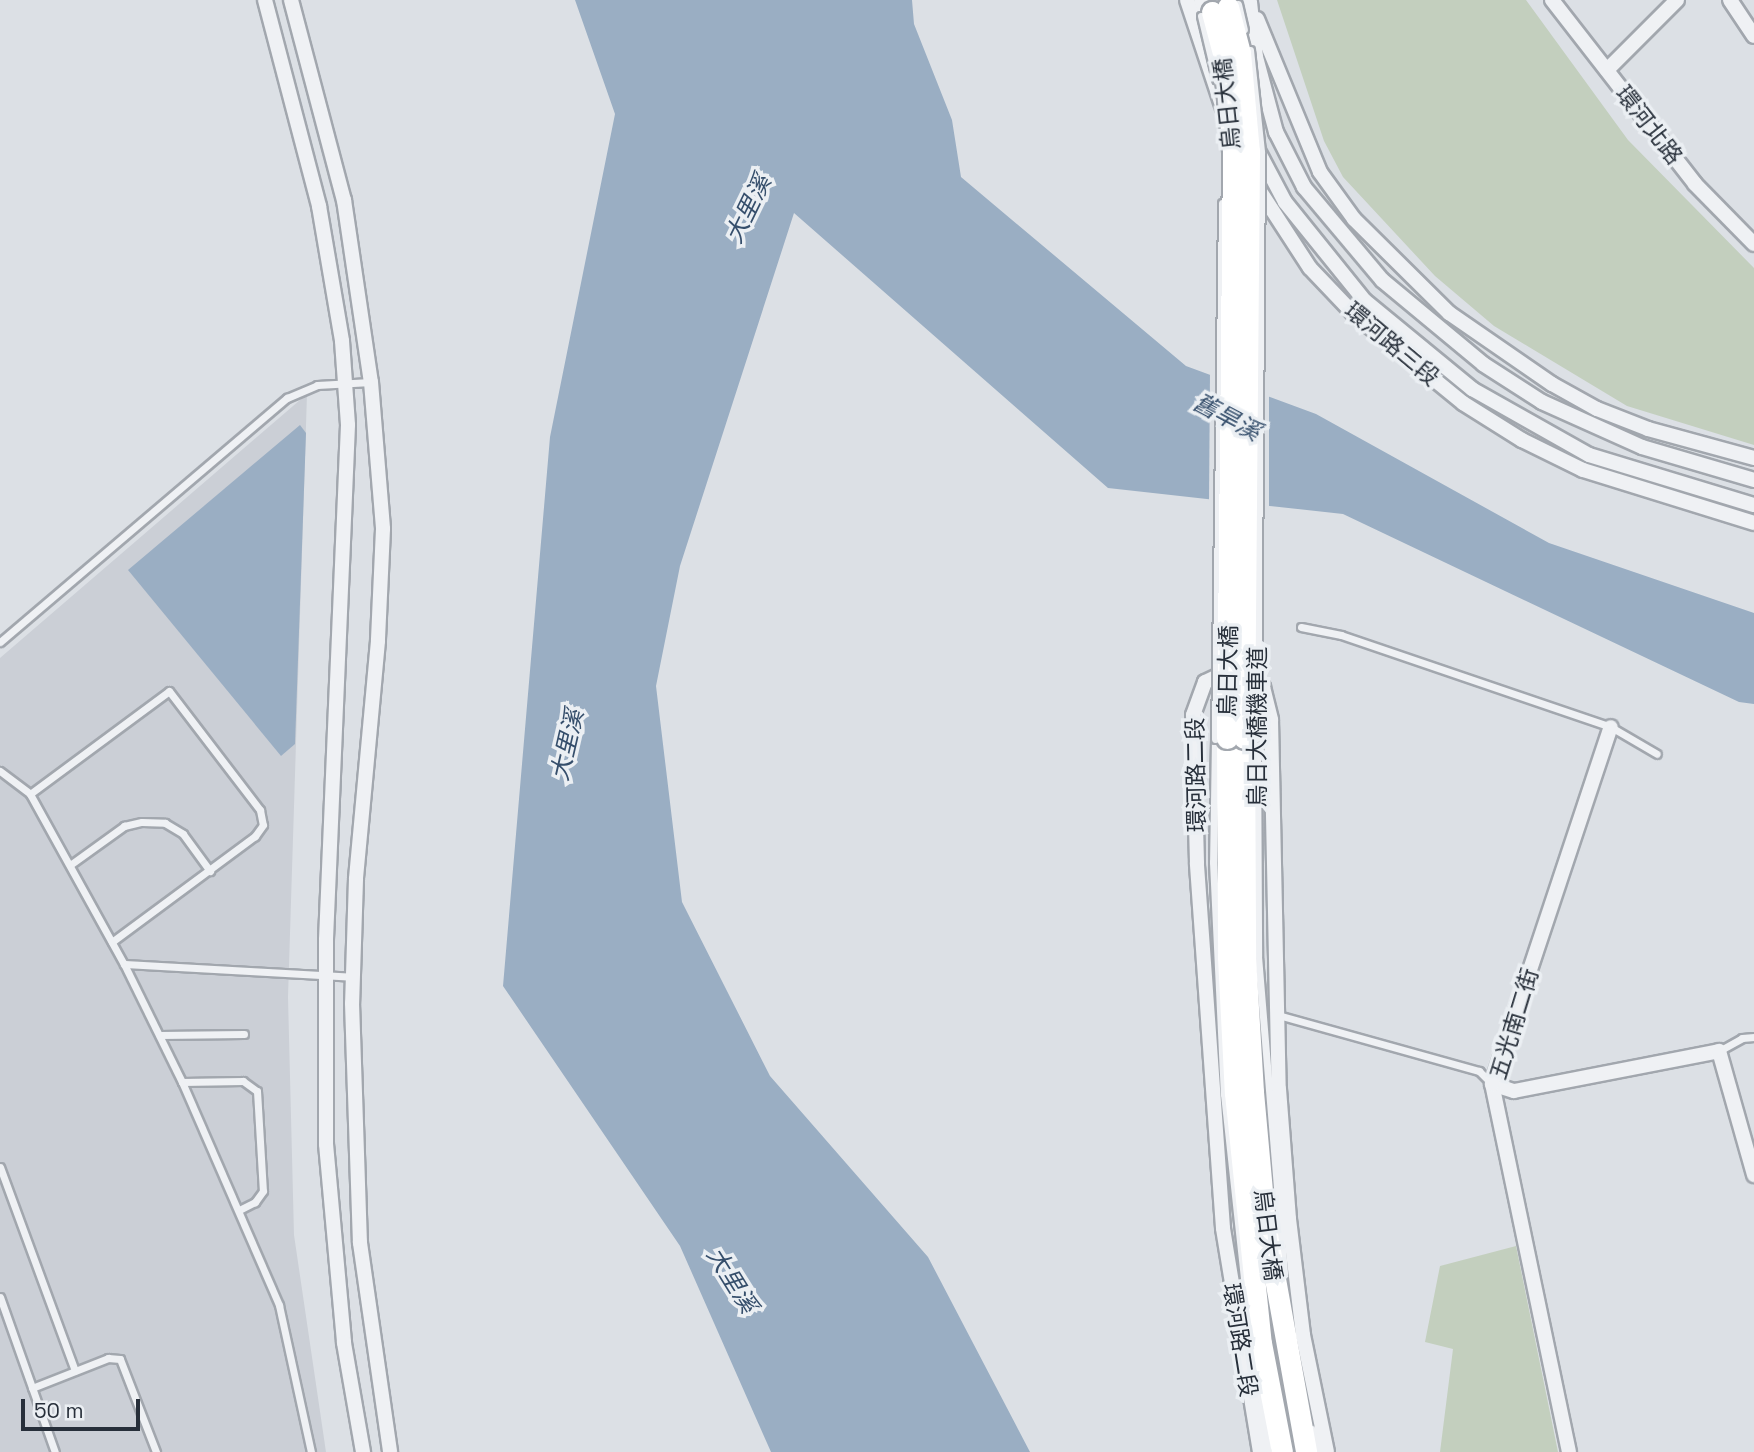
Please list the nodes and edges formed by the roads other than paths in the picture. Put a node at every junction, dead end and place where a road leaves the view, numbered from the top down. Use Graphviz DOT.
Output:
graph roads {
  1 [pos="265,0"];
  2 [pos="290,0"];
  3 [pos="1187,0"];
  4 [pos="1198,0"];
  5 [pos="1208,0"];
  6 [pos="1225,0"];
  7 [pos="1552,0"];
  8 [pos="1677,0"];
  9 [pos="1730,0"];
  10 [pos="1245,1"];
  11 [pos="1754,36"];
  12 [pos="1607,70"];
  13 [pos="1754,244"];
  14 [pos="371,382"];
  15 [pos="345,384"];
  16 [pos="1754,458"];
  17 [pos="1754,480"];
  18 [pos="1754,505"];
  19 [pos="1754,523"];
  20 [pos="1301,627"];
  21 [pos="0,642"];
  22 [pos="1611,727"];
  23 [pos="1657,754"];
  24 [pos="0,771"];
  25 [pos="30,794"];
  26 [pos="1235,862"];
  27 [pos="70,865"];
  28 [pos="211,871"];
  29 [pos="112,942"];
  30 [pos="124,964"];
  31 [pos="325,976"];
  32 [pos="353,977"];
  33 [pos="1277,1014"];
  34 [pos="244,1034"];
  35 [pos="160,1035"];
  36 [pos="1754,1037"];
  37 [pos="1719,1051"];
  38 [pos="182,1082"];
  39 [pos="1492,1084"];
  40 [pos="0,1167"];
  41 [pos="1754,1175"];
  42 [pos="239,1210"];
  43 [pos="0,1297"];
  44 [pos="1272,1341"];
  45 [pos="75,1371"];
  46 [pos="32,1388"];
  47 [pos="55,1452"];
  48 [pos="156,1452"];
  49 [pos="311,1452"];
  50 [pos="363,1452"];
  51 [pos="390,1452"];
  52 [pos="1260,1452"];
  53 [pos="1268,1452"];
  54 [pos="1282,1452"];
  55 [pos="1306,1452"];
  56 [pos="1319,1452"];
  57 [pos="1327,1452"];
  58 [pos="1569,1452"];
  1 -- 15 [label="street"];
  2 -- 14 [label="street"];
  3 -- 19 [label="street, 環河路三段"];
  4 -- 18 [label="street, 環河路三段"];
  4 -- 26 [label="lane, 烏日大橋機車道, bridge"];
  5 -- 26 [label="street, 烏日大橋, bridge"];
  6 -- 26 [label="street, 烏日大橋, bridge"];
  7 -- 12 [label="street, 環河北路"];
  8 -- 12 [label="street"];
  9 -- 11 [label="street"];
  10 -- 16 [label="street"];
  10 -- 17 [label="street, 環河路三段"];
  10 -- 26 [label="lane, 烏日大橋機車道, bridge"];
  12 -- 13 [label="street, 環河北路"];
  14 -- 15 [label="lane"];
  14 -- 32 [label="street"];
  15 -- 21 [label="lane"];
  15 -- 31 [label="street"];
  20 -- 22 [label="lane"];
  22 -- 23 [label="lane"];
  22 -- 39 [label="street, 五光南二街"];
  24 -- 25 [label="lane"];
  25 -- 27 [label="lane"];
  25 -- 28 [label="lane"];
  26 -- 44 [label="street, 烏日大橋"];
  26 -- 53 [label="lane, 烏日大橋機車道"];
  26 -- 56 [label="lane, 烏日大橋機車道"];
  27 -- 28 [label="lane"];
  27 -- 29 [label="lane"];
  28 -- 29 [label="lane"];
  29 -- 30 [label="lane"];
  30 -- 31 [label="lane"];
  30 -- 35 [label="lane"];
  31 -- 32 [label="lane"];
  31 -- 50 [label="street"];
  32 -- 51 [label="street"];
  33 -- 39 [label="lane"];
  33 -- 52 [label="street, 環河路二段"];
  33 -- 57 [label="street, 環河路二段"];
  34 -- 35 [label="lane"];
  35 -- 38 [label="lane"];
  36 -- 37 [label="lane"];
  37 -- 39 [label="street"];
  37 -- 41 [label="street"];
  38 -- 42 [label="lane"];
  38 -- 42 [label="lane"];
  39 -- 58 [label="street, 五光南二街"];
  40 -- 45 [label="lane"];
  42 -- 49 [label="lane"];
  43 -- 46 [label="lane"];
  44 -- 54 [label="street, 環河路二段"];
  44 -- 55 [label="street, 環河路二段"];
  45 -- 46 [label="lane"];
  45 -- 48 [label="lane"];
  46 -- 47 [label="lane"];
}
